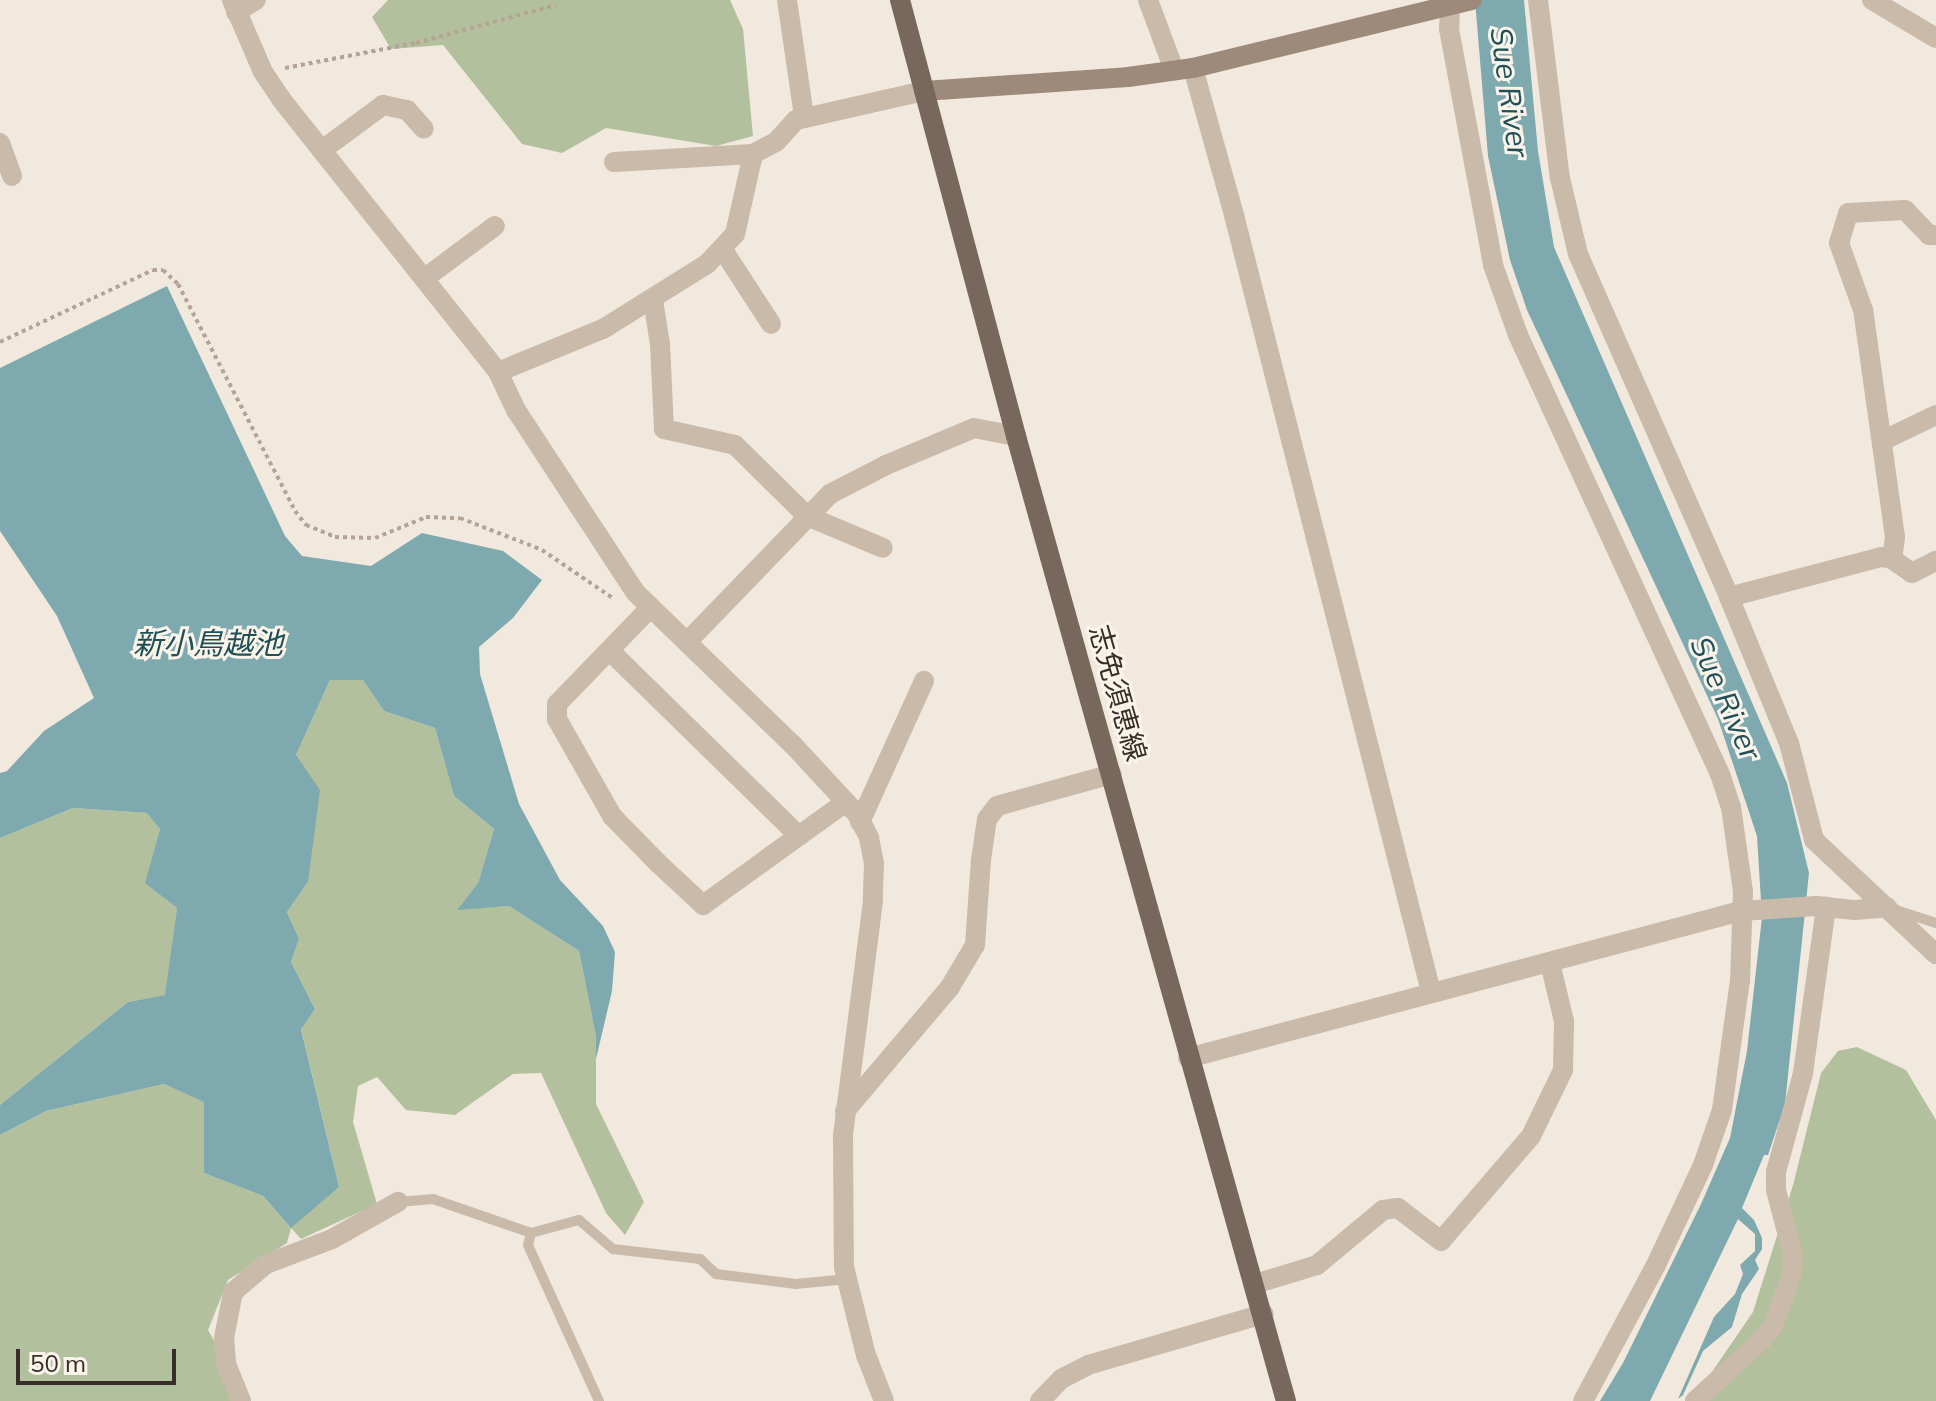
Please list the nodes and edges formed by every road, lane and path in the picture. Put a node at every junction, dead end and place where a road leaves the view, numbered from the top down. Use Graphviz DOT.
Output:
graph roads {
  1 [pos="256,0"];
  2 [pos="787,0"];
  3 [pos="900,0"];
  4 [pos="1148,0"];
  5 [pos="1538,0"];
  6 [pos="1872,0"];
  7 [pos="1462,3"];
  8 [pos="556,5"];
  9 [pos="234,6"];
  10 [pos="1936,38"];
  11 [pos="1184,69"];
  12 [pos="263,72"];
  13 [pos="924,91"];
  14 [pos="804,116"];
  15 [pos="424,129"];
  16 [pos="0,143"];
  17 [pos="322,150"];
  18 [pos="753,154"];
  19 [pos="614,162"];
  20 [pos="12,176"];
  21 [pos="495,226"];
  22 [pos="1936,235"];
  23 [pos="723,250"];
  24 [pos="425,278"];
  25 [pos="653,300"];
  26 [pos="771,324"];
  27 [pos="0,342"];
  28 [pos="498,372"];
  29 [pos="1936,415"];
  30 [pos="1016,436"];
  31 [pos="1882,441"];
  32 [pos="807,516"];
  33 [pos="883,548"];
  34 [pos="1892,559"];
  35 [pos="1936,561"];
  36 [pos="635,592"];
  37 [pos="1729,597"];
  38 [pos="651,607"];
  39 [pos="688,641"];
  40 [pos="610,651"];
  41 [pos="924,681"];
  42 [pos="1112,774"];
  43 [pos="846,802"];
  44 [pos="860,822"];
  45 [pos="799,836"];
  46 [pos="1821,906"];
  47 [pos="1887,907"];
  48 [pos="1741,911"];
  49 [pos="1936,923"];
  50 [pos="1936,954"];
  51 [pos="1550,963"];
  52 [pos="1431,992"];
  53 [pos="1188,1058"];
  54 [pos="845,1111"];
  55 [pos="398,1202"];
  56 [pos="531,1233"];
  57 [pos="847,1279"];
  58 [pos="1255,1284"];
  59 [pos="1264,1314"];
  60 [pos="241,1401"];
  61 [pos="599,1401"];
  62 [pos="884,1401"];
  63 [pos="1040,1401"];
  64 [pos="1286,1401"];
  65 [pos="1583,1401"];
  66 [pos="1695,1401"];
  1 -- 9 [label="street"];
  2 -- 14 [label="street"];
  3 -- 13 [label="main road, 志免須恵線"];
  4 -- 11 [label="street"];
  5 -- 37 [label="street"];
  6 -- 10 [label="street"];
  7 -- 11 [label="street"];
  7 -- 48 [label="street"];
  8 -- 12 [label="path"];
  9 -- 12 [label="street"];
  11 -- 13 [label="street"];
  11 -- 52 [label="street"];
  12 -- 17 [label="street"];
  13 -- 14 [label="street"];
  13 -- 30 [label="main road, 志免須恵線"];
  14 -- 18 [label="street"];
  15 -- 17 [label="street"];
  16 -- 20 [label="street"];
  17 -- 24 [label="street"];
  18 -- 19 [label="street"];
  18 -- 23 [label="street"];
  21 -- 24 [label="street"];
  22 -- 31 [label="street"];
  23 -- 25 [label="street"];
  23 -- 26 [label="street"];
  24 -- 28 [label="street"];
  25 -- 28 [label="street"];
  25 -- 32 [label="street"];
  27 -- 36 [label="path"];
  28 -- 36 [label="street"];
  29 -- 31 [label="street"];
  30 -- 32 [label="street"];
  30 -- 42 [label="main road, 志免須恵線"];
  31 -- 34 [label="street"];
  32 -- 33 [label="street"];
  32 -- 39 [label="street"];
  34 -- 35 [label="street"];
  34 -- 37 [label="street"];
  36 -- 38 [label="street"];
  37 -- 47 [label="street"];
  38 -- 39 [label="street"];
  38 -- 40 [label="street"];
  39 -- 43 [label="street"];
  40 -- 45 [label="street"];
  40 -- 45 [label="street"];
  41 -- 44 [label="street"];
  42 -- 53 [label="main road, 志免須恵線"];
  42 -- 54 [label="street"];
  43 -- 44 [label="street"];
  43 -- 45 [label="street"];
  44 -- 54 [label="street"];
  46 -- 47 [label="street"];
  46 -- 48 [label="street"];
  46 -- 66 [label="street"];
  47 -- 49 [label="lane"];
  47 -- 50 [label="street"];
  48 -- 51 [label="street"];
  48 -- 65 [label="street"];
  51 -- 52 [label="street"];
  51 -- 58 [label="street"];
  52 -- 53 [label="street"];
  53 -- 58 [label="main road, 志免須恵線"];
  54 -- 57 [label="street"];
  55 -- 56 [label="lane"];
  55 -- 60 [label="street"];
  56 -- 57 [label="lane"];
  56 -- 61 [label="lane"];
  57 -- 62 [label="street"];
  58 -- 59 [label="main road, 志免須恵線"];
  59 -- 63 [label="street"];
  59 -- 64 [label="main road, 志免須恵線"];
}
